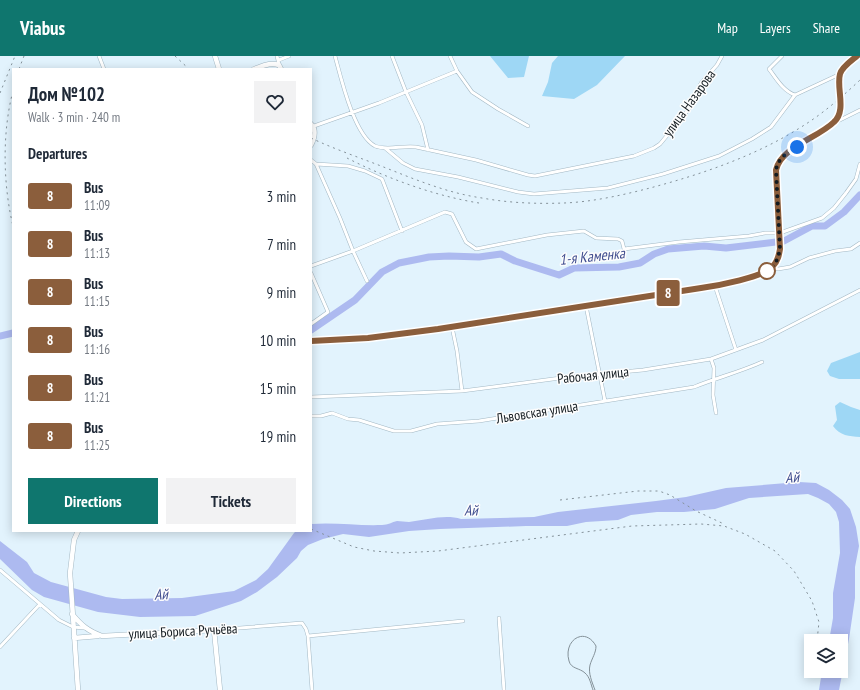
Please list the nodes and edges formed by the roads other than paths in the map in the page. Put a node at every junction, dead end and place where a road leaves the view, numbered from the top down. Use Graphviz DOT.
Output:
graph roads {
  1 [pos="99,56"];
  2 [pos="215,56"];
  3 [pos="277,56"];
  4 [pos="289,56"];
  5 [pos="335,56"];
  6 [pos="392,56"];
  7 [pos="450,56"];
  8 [pos="722,56"];
  9 [pos="782,56"];
  10 [pos="856,56"];
  11 [pos="280,65"];
  12 [pos="104,68"];
  13 [pos="219,68"];
  14 [pos="257,68"];
  15 [pos="457,71"];
  16 [pos="840,74"];
  17 [pos="406,92"];
  18 [pos="795,95"];
  19 [pos="860,110"];
  20 [pos="352,112"];
  21 [pos="834,123"];
  22 [pos="312,125"];
  23 [pos="528,126"];
  24 [pos="312,144"];
  25 [pos="385,148"];
  26 [pos="428,150"];
  27 [pos="312,161"];
  28 [pos="316,164"];
  29 [pos="860,164"];
  30 [pos="402,231"];
  31 [pos="780,233"];
  32 [pos="860,243"];
  33 [pos="353,251"];
  34 [pos="312,266"];
  35 [pos="772,268"];
  36 [pos="312,275"];
  37 [pos="367,281"];
  38 [pos="715,286"];
  39 [pos="860,290"];
  40 [pos="586,306"];
  41 [pos="312,323"];
  42 [pos="452,327"];
  43 [pos="312,341"];
  44 [pos="736,350"];
  45 [pos="712,359"];
  46 [pos="762,362"];
  47 [pos="600,374"];
  48 [pos="713,379"];
  49 [pos="462,391"];
  50 [pos="312,398"];
  51 [pos="605,402"];
  52 [pos="716,413"];
  53 [pos="312,416"];
  54 [pos="78,532"];
  55 [pos="0,570"];
  56 [pos="40,604"];
  57 [pos="72,612"];
  58 [pos="499,618"];
  59 [pos="463,621"];
  60 [pos="73,627"];
  61 [pos="84,628"];
  62 [pos="214,630"];
  63 [pos="102,636"];
  64 [pos="308,636"];
  65 [pos="74,638"];
  66 [pos="0,647"];
  67 [pos="78,690"];
  68 [pos="220,690"];
  69 [pos="312,690"];
  70 [pos="504,690"];
  1 -- 12 [label="street"];
  2 -- 13 [label="street"];
  3 -- 11 [label="street"];
  4 -- 11 [label="street"];
  5 -- 20 [label="street"];
  6 -- 17 [label="street"];
  7 -- 15 [label="street"];
  8 -- 26 [label="street, улица Назарова"];
  9 -- 18 [label="street"];
  10 -- 16 [label="street"];
  11 -- 14 [label="street"];
  15 -- 17 [label="street"];
  15 -- 23 [label="street"];
  16 -- 18 [label="street"];
  16 -- 21 [label="street"];
  17 -- 20 [label="street"];
  17 -- 26 [label="street"];
  18 -- 25 [label="street"];
  19 -- 21 [label="street"];
  20 -- 22 [label="street"];
  20 -- 25 [label="street"];
  21 -- 31 [label="street"];
  22 -- 24 [label="street"];
  25 -- 26 [label="street"];
  27 -- 28 [label="street"];
  28 -- 30 [label="street"];
  28 -- 33 [label="street"];
  29 -- 31 [label="street"];
  30 -- 31 [label="street"];
  30 -- 33 [label="street"];
  31 -- 35 [label="street"];
  32 -- 35 [label="street"];
  33 -- 34 [label="street"];
  33 -- 37 [label="street"];
  35 -- 38 [label="street"];
  36 -- 41 [label="street"];
  38 -- 40 [label="street"];
  38 -- 44 [label="street"];
  39 -- 44 [label="street, Рабочая улица"];
  40 -- 42 [label="street"];
  40 -- 47 [label="street"];
  42 -- 43 [label="street"];
  42 -- 49 [label="street"];
  44 -- 45 [label="street, Рабочая улица"];
  45 -- 47 [label="street, Рабочая улица"];
  45 -- 48 [label="street"];
  46 -- 48 [label="street, Львовская улица"];
  47 -- 49 [label="street, Рабочая улица"];
  47 -- 51 [label="street"];
  48 -- 51 [label="street, Львовская улица"];
  48 -- 52 [label="street"];
  49 -- 50 [label="street, Рабочая улица"];
  51 -- 53 [label="street, Львовская улица"];
  54 -- 57 [label="street"];
  55 -- 56 [label="street"];
  56 -- 60 [label="street"];
  56 -- 66 [label="street"];
  57 -- 60 [label="street"];
  57 -- 61 [label="street, улица Бориса Ручьёва"];
  58 -- 70 [label="street"];
  59 -- 64 [label="street"];
  60 -- 61 [label="street"];
  60 -- 65 [label="street"];
  61 -- 63 [label="street, улица Бориса Ручьёва"];
  62 -- 63 [label="street, улица Бориса Ручьёва"];
  62 -- 64 [label="street, улица Бориса Ручьёва"];
  62 -- 68 [label="street"];
  63 -- 65 [label="street"];
  64 -- 69 [label="street"];
  65 -- 67 [label="street"];
}
